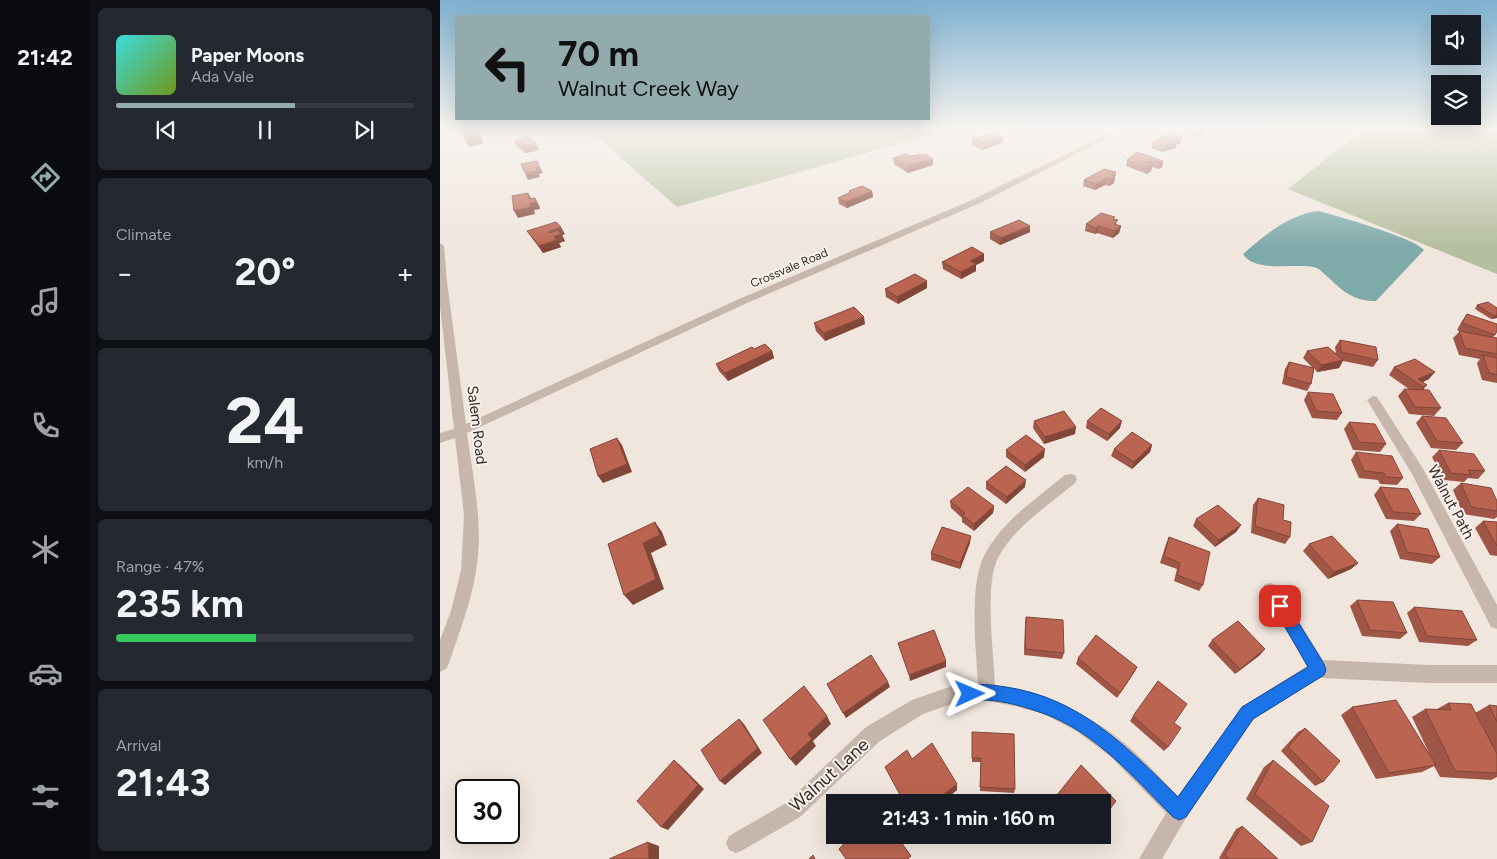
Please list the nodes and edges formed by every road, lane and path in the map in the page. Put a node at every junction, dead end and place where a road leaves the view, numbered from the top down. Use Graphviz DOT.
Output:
graph roads {
  1 [pos="1044,168"];
  2 [pos="440,246"];
  3 [pos="1373,400"];
  4 [pos="461,431"];
  5 [pos="440,438"];
  6 [pos="1070,479"];
  7 [pos="1270,590"];
  8 [pos="1497,621"];
  9 [pos="440,663"];
  10 [pos="1318,670"];
  11 [pos="1497,674"];
  12 [pos="987,692"];
  13 [pos="1179,811"];
  14 [pos="736,843"];
  15 [pos="1150,859"];
  1 -- 4 [label="street, Crossvale Road"];
  2 -- 4 [label="street, Salem Road"];
  3 -- 8 [label="street, Walnut Path"];
  4 -- 5 [label="street, Crossvale Road"];
  4 -- 9 [label="street, Salem Road"];
  6 -- 12 [label="street"];
  7 -- 10 [label="street"];
  10 -- 11 [label="street"];
  10 -- 13 [label="street"];
  12 -- 13 [label="street, Walnut Lane"];
  12 -- 14 [label="street, Walnut Lane"];
  13 -- 15 [label="street"];
}
